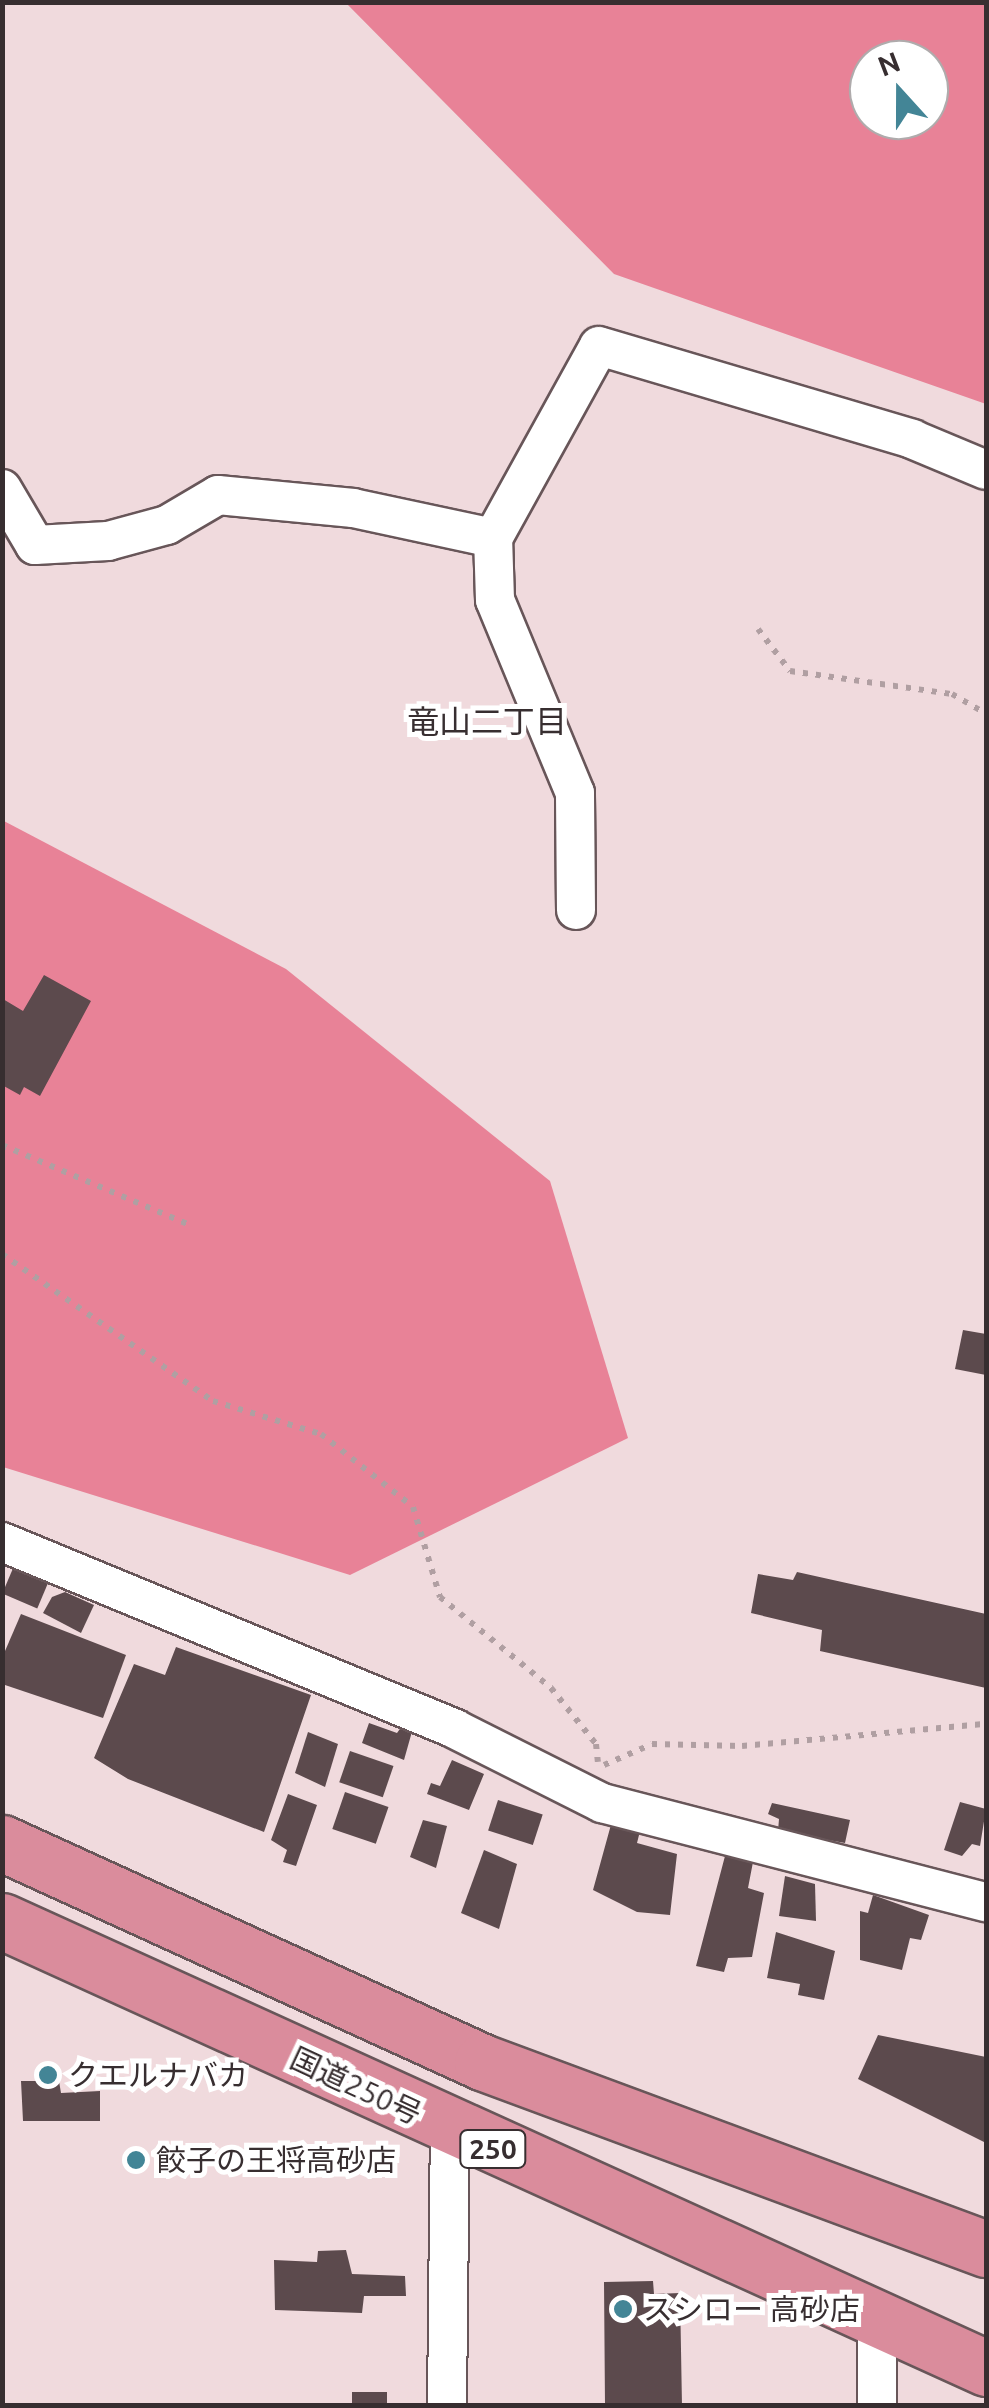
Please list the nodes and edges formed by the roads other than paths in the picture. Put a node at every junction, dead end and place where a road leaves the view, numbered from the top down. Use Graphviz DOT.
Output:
graph roads {
  1 [pos="986,470"];
  2 [pos="2,489"];
  3 [pos="494,538"];
  4 [pos="576,910"];
  5 [pos="2,1542"];
  6 [pos="2,1843"];
  7 [pos="986,1902"];
  8 [pos="2,1921"];
  9 [pos="450,2130"];
  10 [pos="986,2249"];
  11 [pos="877,2318"];
  12 [pos="986,2368"];
  13 [pos="447,2406"];
  14 [pos="876,2406"];
  1 -- 3 [label="street"];
  2 -- 3 [label="street"];
  3 -- 4 [label="street"];
  5 -- 7 [label="street"];
  6 -- 10 [label="highway, 250"];
  8 -- 9 [label="highway, 国道250号 / 250"];
  9 -- 11 [label="highway, 国道250号 / 250"];
  9 -- 13 [label="street"];
  11 -- 12 [label="highway, 国道250号 / 250"];
  11 -- 14 [label="street"];
}
